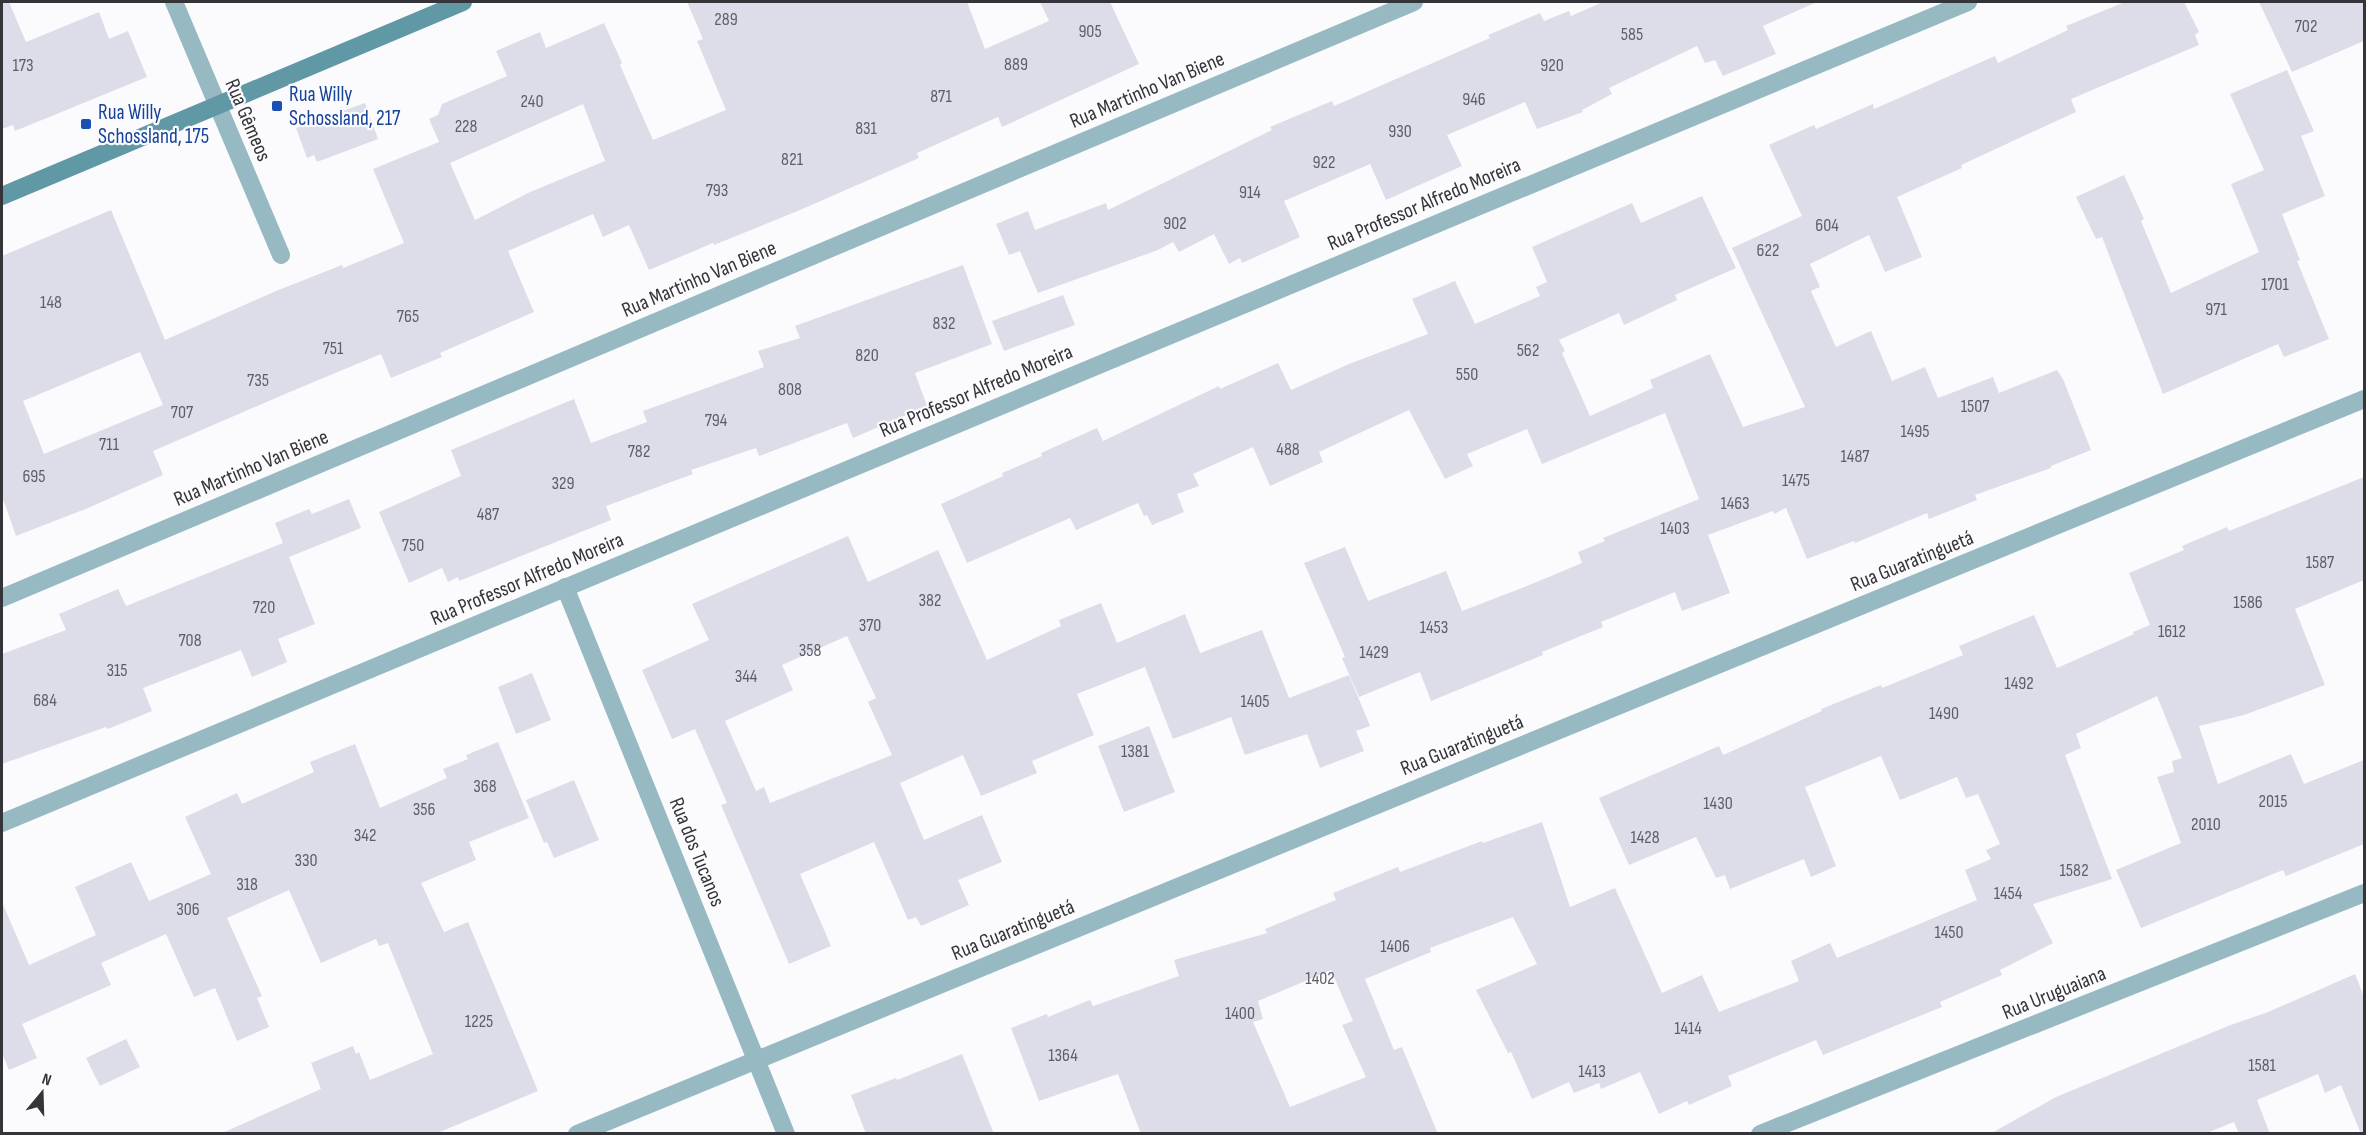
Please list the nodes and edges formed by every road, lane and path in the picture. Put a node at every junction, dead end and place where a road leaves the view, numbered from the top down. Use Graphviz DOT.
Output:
graph roads {
  1 [pos="174,2"];
  2 [pos="463,2"];
  3 [pos="1414,2"];
  4 [pos="1968,2"];
  5 [pos="218,105"];
  6 [pos="2,196"];
  7 [pos="281,255"];
  8 [pos="2364,399"];
  9 [pos="565,587"];
  10 [pos="2,598"];
  11 [pos="2,824"];
  12 [pos="2364,893"];
  13 [pos="756,1060"];
  14 [pos="577,1134"];
  15 [pos="786,1134"];
  16 [pos="1760,1134"];
  1 -- 5 [label="street, Rua Gêmeos"];
  2 -- 5 [label="street"];
  3 -- 10 [label="street, Rua Martinho Van Biene"];
  4 -- 9 [label="street, Rua Professor Alfredo Moreira"];
  5 -- 6 [label="street"];
  5 -- 7 [label="street, Rua Gêmeos"];
  8 -- 13 [label="street, Rua Guaratinguetá"];
  9 -- 11 [label="street, Rua Professor Alfredo Moreira"];
  9 -- 13 [label="street, Rua dos Tucanos"];
  12 -- 16 [label="street, Rua Uruguaiana"];
  13 -- 14 [label="street, Rua Guaratinguetá"];
  13 -- 15 [label="street, Rua dos Tucanos"];
}
